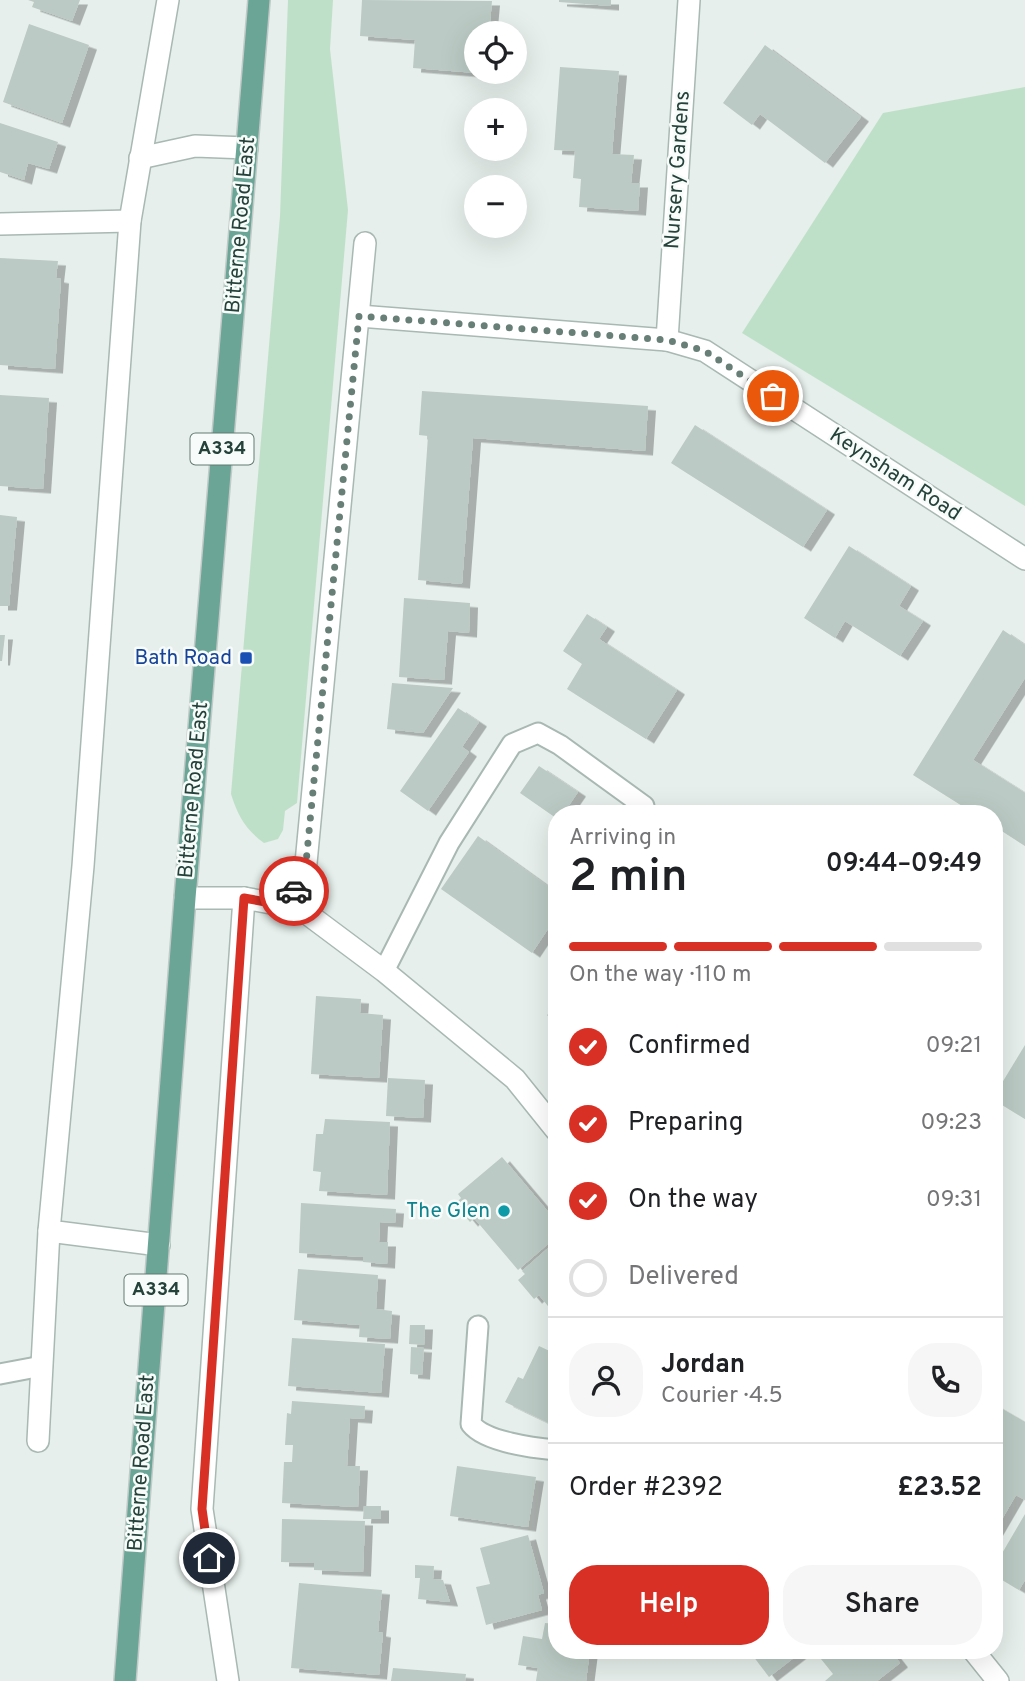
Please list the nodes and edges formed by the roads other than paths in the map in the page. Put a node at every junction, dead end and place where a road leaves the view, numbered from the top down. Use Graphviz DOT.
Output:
graph roads {
  1 [pos="168,0"];
  2 [pos="259,0"];
  3 [pos="689,0"];
  4 [pos="247,148"];
  5 [pos="140,158"];
  6 [pos="130,221"];
  7 [pos="0,224"];
  8 [pos="365,243"];
  9 [pos="359,316"];
  10 [pos="667,340"];
  11 [pos="1025,559"];
  12 [pos="643,805"];
  13 [pos="185,898"];
  14 [pos="244,898"];
  15 [pos="288,906"];
  16 [pos="384,971"];
  17 [pos="548,1119"];
  18 [pos="49,1231"];
  19 [pos="159,1245"];
  20 [pos="478,1326"];
  21 [pos="42,1366"];
  22 [pos="0,1374"];
  23 [pos="38,1441"];
  24 [pos="548,1449"];
  25 [pos="980,1659"];
  26 [pos="125,1681"];
  27 [pos="228,1681"];
  28 [pos="998,1681"];
  1 -- 5 [label="street"];
  2 -- 4 [label="main road, Bitterne Road East / A334"];
  3 -- 10 [label="street, Nursery Gardens"];
  4 -- 5 [label="street"];
  4 -- 13 [label="main road, Bitterne Road East / A334"];
  5 -- 6 [label="street"];
  6 -- 7 [label="street"];
  6 -- 18 [label="street"];
  8 -- 9 [label="street"];
  9 -- 10 [label="street, Keynsham Road"];
  9 -- 15 [label="street"];
  10 -- 11 [label="street, Keynsham Road"];
  12 -- 16 [label="lane"];
  13 -- 14 [label="street"];
  13 -- 19 [label="main road, Bitterne Road East / A334"];
  14 -- 15 [label="street"];
  14 -- 27 [label="street"];
  15 -- 16 [label="street"];
  16 -- 17 [label="street"];
  18 -- 19 [label="street"];
  18 -- 21 [label="street"];
  19 -- 26 [label="main road, Bitterne Road East / A334"];
  20 -- 24 [label="lane"];
  21 -- 22 [label="lane"];
  21 -- 23 [label="street"];
  25 -- 28 [label="street"];
}
